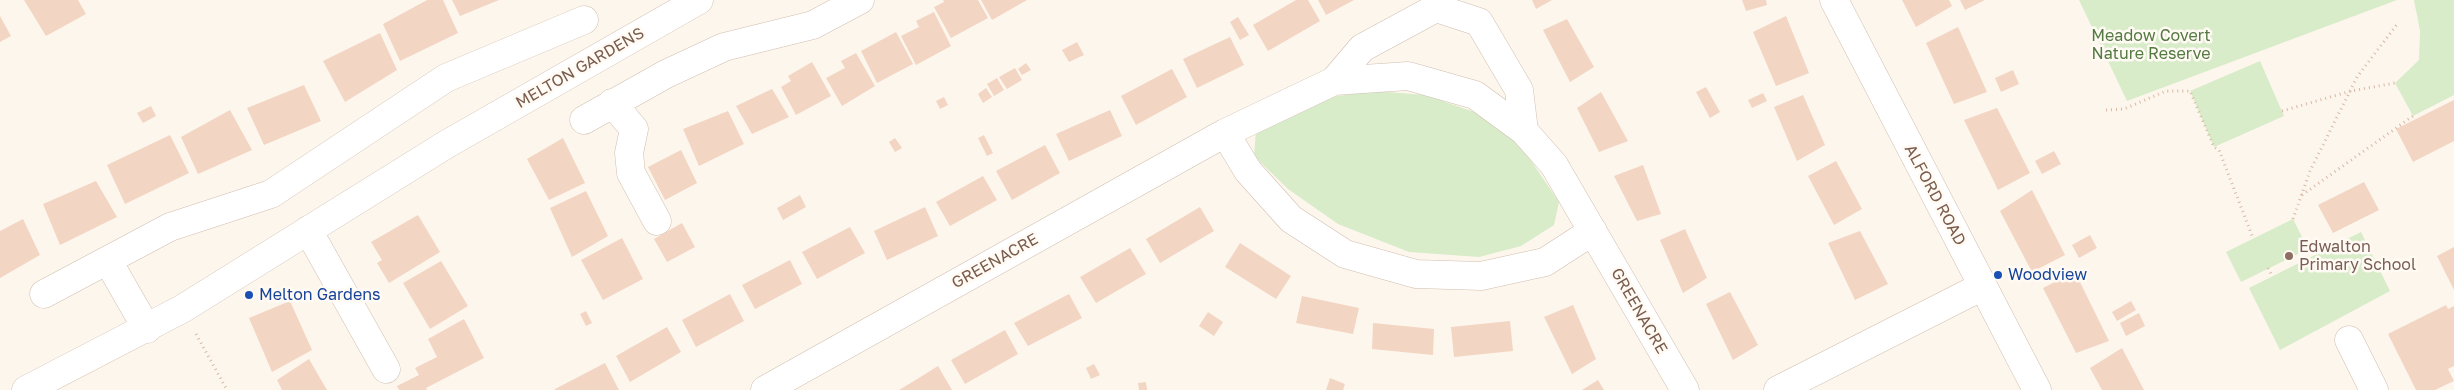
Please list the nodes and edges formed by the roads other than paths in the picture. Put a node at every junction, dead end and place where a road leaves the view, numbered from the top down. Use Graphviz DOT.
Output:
graph roads {
  1 [pos="699,0"];
  2 [pos="1834,0"];
  3 [pos="849,3"];
  4 [pos="584,20"];
  5 [pos="1334,81"];
  6 [pos="612,103"];
  7 [pos="584,120"];
  8 [pos="1524,131"];
  9 [pos="1225,133"];
  10 [pos="657,221"];
  11 [pos="308,230"];
  12 [pos="1593,232"];
  13 [pos="108,261"];
  14 [pos="1983,286"];
  15 [pos="44,294"];
  16 [pos="147,329"];
  17 [pos="2349,340"];
  18 [pos="386,369"];
  19 [pos="770,389"];
  20 [pos="26,390"];
  21 [pos="1685,390"];
  22 [pos="1778,390"];
  23 [pos="2037,390"];
  24 [pos="2374,390"];
  1 -- 11 [label="street, MELTON GARDENS"];
  2 -- 14 [label="street, ALFORD ROAD"];
  3 -- 6 [label="street"];
  4 -- 13 [label="street"];
  5 -- 8 [label="street, GREENACRE"];
  5 -- 8 [label="street, GREENACRE"];
  5 -- 9 [label="street, GREENACRE"];
  6 -- 7 [label="street"];
  6 -- 10 [label="street"];
  8 -- 12 [label="street, GREENACRE"];
  9 -- 12 [label="street"];
  9 -- 19 [label="street, GREENACRE"];
  11 -- 16 [label="street, MELTON GARDENS"];
  11 -- 18 [label="street"];
  12 -- 21 [label="street, GREENACRE"];
  13 -- 15 [label="street"];
  13 -- 16 [label="street"];
  14 -- 22 [label="street"];
  14 -- 23 [label="street, ALFORD ROAD"];
  16 -- 20 [label="street, MELTON GARDENS"];
  17 -- 24 [label="street"];
}
